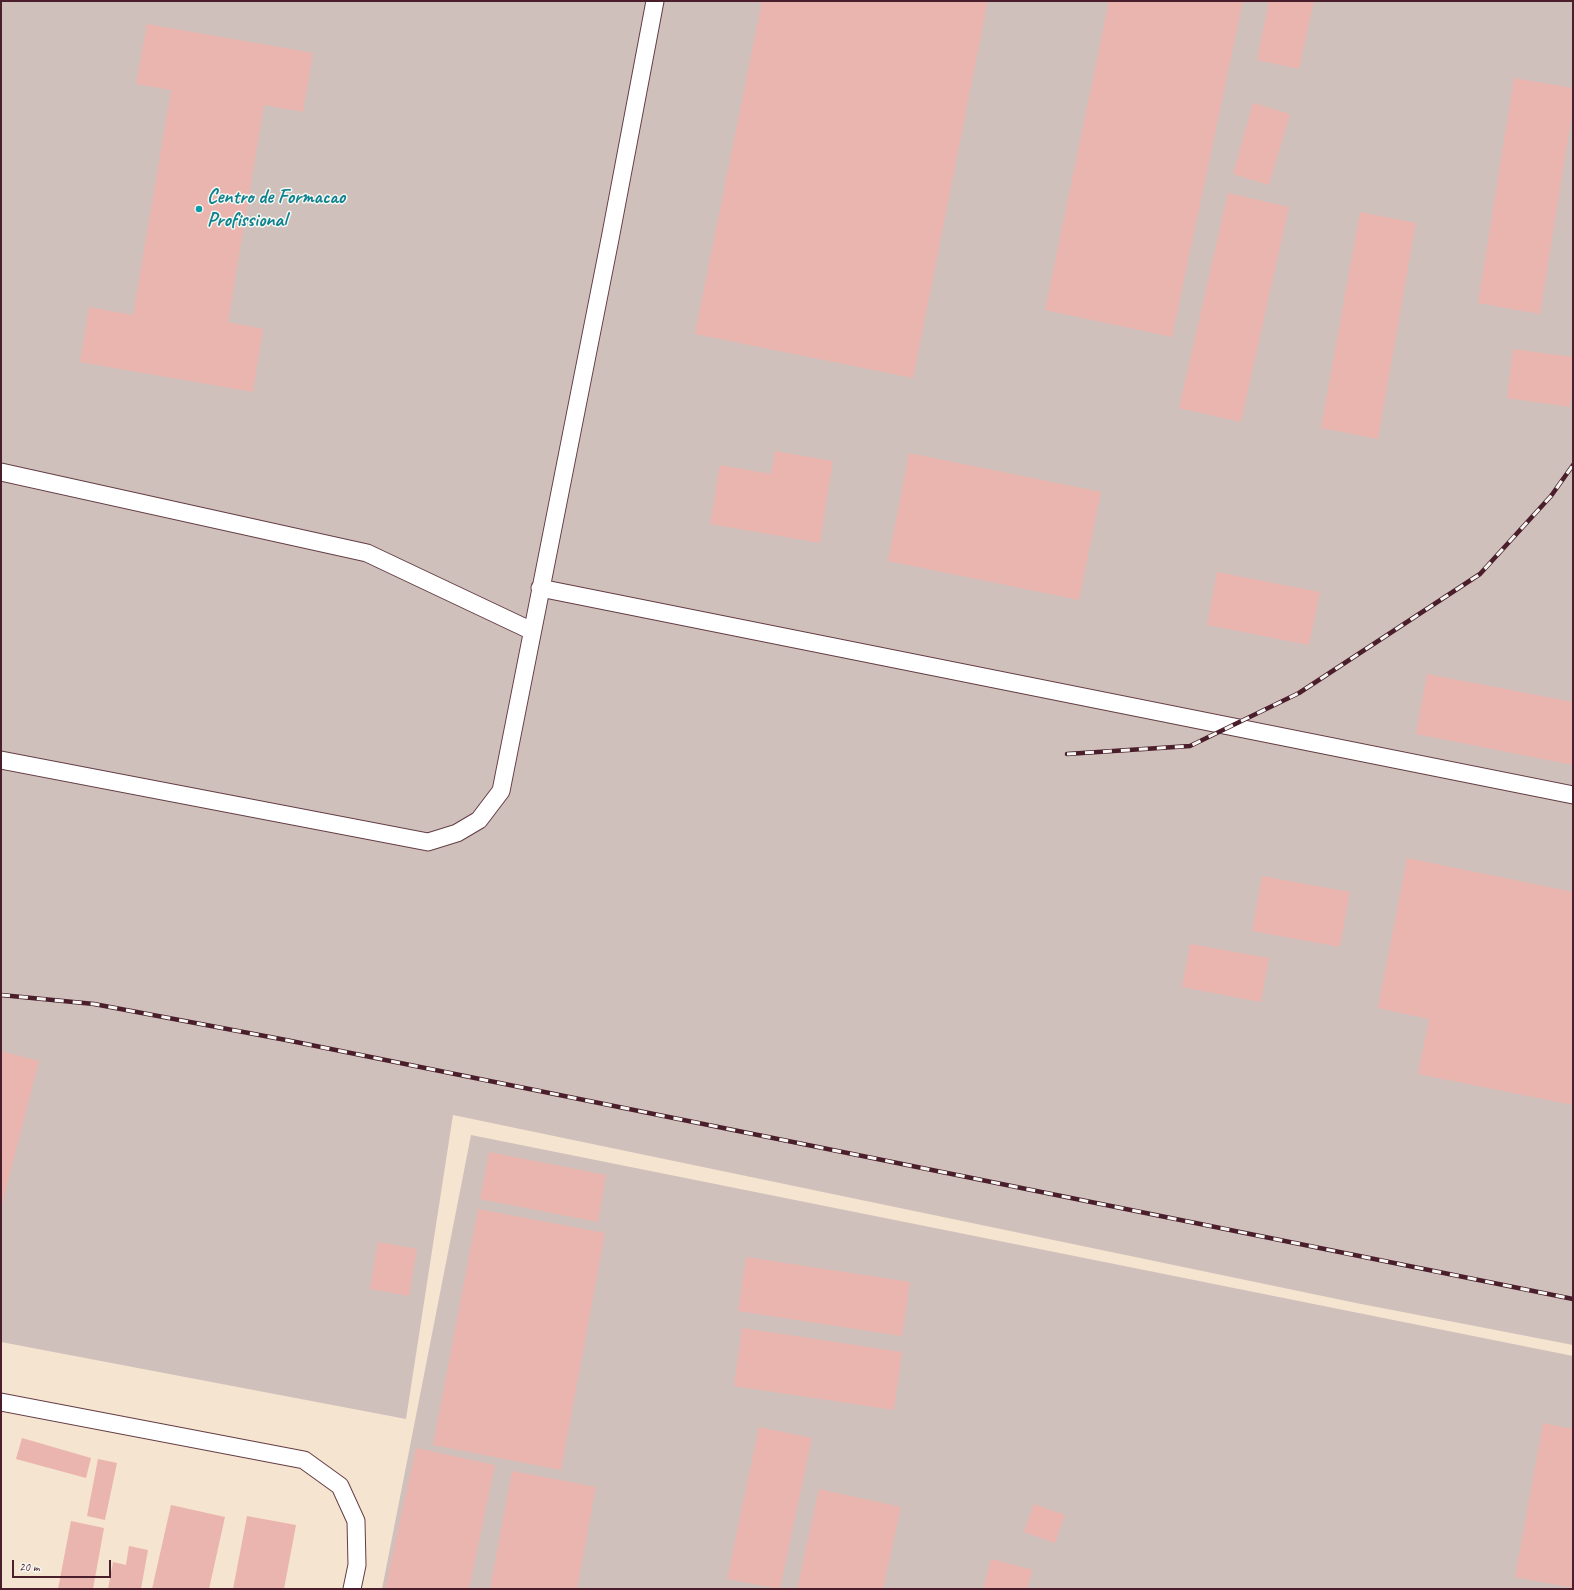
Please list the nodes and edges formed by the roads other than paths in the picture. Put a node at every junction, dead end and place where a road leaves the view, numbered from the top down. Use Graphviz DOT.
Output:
graph roads {
  1 [pos="655,1"];
  2 [pos="1,472"];
  3 [pos="540,588"];
  4 [pos="532,631"];
  5 [pos="1,760"];
  6 [pos="1573,795"];
  7 [pos="1,1402"];
  8 [pos="352,1589"];
  1 -- 3 [label="lane"];
  2 -- 4 [label="lane"];
  3 -- 4 [label="lane"];
  3 -- 6 [label="lane"];
  4 -- 5 [label="lane"];
  7 -- 8 [label="lane"];
}
